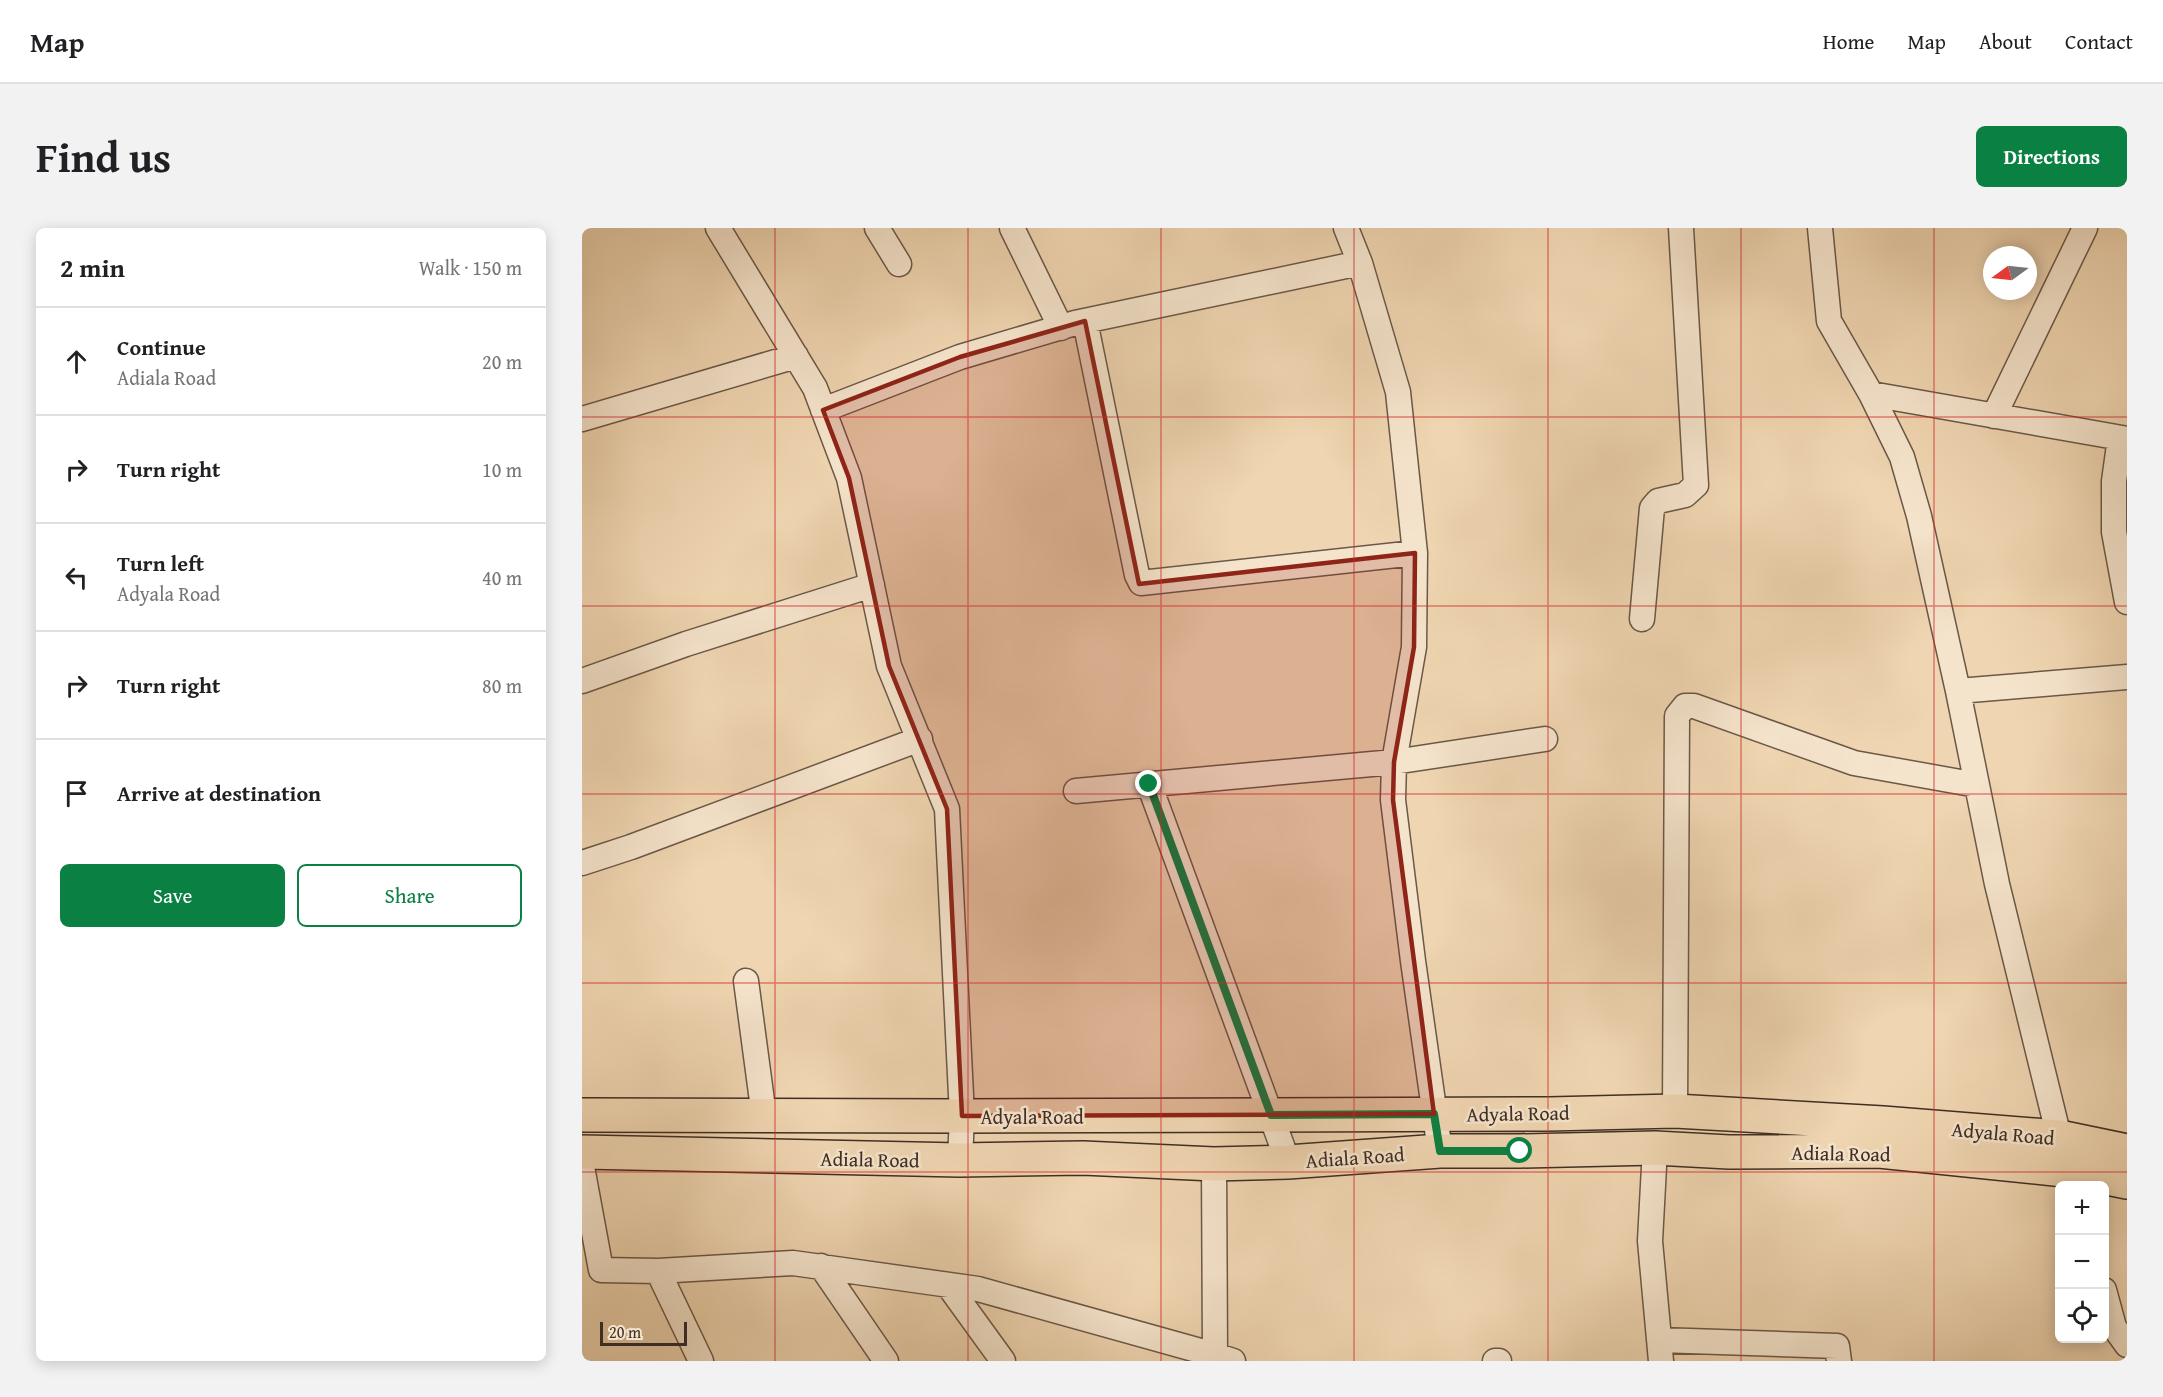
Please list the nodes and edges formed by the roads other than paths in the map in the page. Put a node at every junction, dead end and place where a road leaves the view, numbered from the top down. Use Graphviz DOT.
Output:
graph roads {
  1 [pos="718,228"];
  2 [pos="877,228"];
  3 [pos="1012,228"];
  4 [pos="1346,228"];
  5 [pos="1681,228"];
  6 [pos="1820,228"];
  7 [pos="2085,228"];
  8 [pos="1360,263"];
  9 [pos="899,264"];
  10 [pos="1085,321"];
  11 [pos="1061,327"];
  12 [pos="796,356"];
  13 [pos="1871,394"];
  14 [pos="823,410"];
  15 [pos="1994,416"];
  16 [pos="582,419"];
  17 [pos="2123,438"];
  18 [pos="2121,531"];
  19 [pos="1414,553"];
  20 [pos="872,585"];
  21 [pos="2127,602"];
  22 [pos="1642,619"];
  23 [pos="2127,677"];
  24 [pos="582,681"];
  25 [pos="1958,691"];
  26 [pos="920,739"];
  27 [pos="1545,739"];
  28 [pos="1394,762"];
  29 [pos="1149,784"];
  30 [pos="1977,785"];
  31 [pos="1077,791"];
  32 [pos="582,863"];
  33 [pos="746,981"];
  34 [pos="1675,1111"];
  35 [pos="1434,1114"];
  36 [pos="582,1115"];
  37 [pos="1271,1115"];
  38 [pos="764,1116"];
  39 [pos="962,1116"];
  40 [pos="2059,1137"];
  41 [pos="1655,1148"];
  42 [pos="1440,1151"];
  43 [pos="2127,1151"];
  44 [pos="582,1152"];
  45 [pos="960,1160"];
  46 [pos="1288,1162"];
  47 [pos="1214,1164"];
  48 [pos="582,1167"];
  49 [pos="2074,1178"];
  50 [pos="2127,1182"];
  51 [pos="820,1266"];
  52 [pos="591,1271"];
  53 [pos="658,1271"];
  54 [pos="948,1285"];
  55 [pos="2109,1308"];
  56 [pos="2127,1345"];
  57 [pos="1660,1351"];
  58 [pos="1224,1358"];
  59 [pos="701,1361"];
  60 [pos="886,1361"];
  61 [pos="1003,1361"];
  62 [pos="1839,1361"];
  1 -- 12 [label="street"];
  2 -- 9 [label="street"];
  3 -- 11 [label="street"];
  4 -- 8 [label="street"];
  5 -- 22 [label="street"];
  6 -- 13 [label="street"];
  7 -- 15 [label="street"];
  8 -- 10 [label="street"];
  8 -- 19 [label="street"];
  10 -- 11 [label="street"];
  10 -- 19 [label="street"];
  11 -- 14 [label="street"];
  12 -- 14 [label="street"];
  12 -- 16 [label="street"];
  13 -- 15 [label="street"];
  13 -- 25 [label="street"];
  14 -- 20 [label="street"];
  15 -- 17 [label="street"];
  17 -- 18 [label="street"];
  18 -- 21 [label="street"];
  19 -- 28 [label="street"];
  20 -- 24 [label="street"];
  20 -- 26 [label="street"];
  23 -- 25 [label="street"];
  25 -- 30 [label="street"];
  26 -- 32 [label="street"];
  26 -- 39 [label="street"];
  27 -- 28 [label="street"];
  28 -- 29 [label="street"];
  28 -- 35 [label="street"];
  29 -- 31 [label="street"];
  29 -- 37 [label="street"];
  30 -- 34 [label="street"];
  30 -- 40 [label="street"];
  33 -- 38 [label="street"];
  34 -- 35 [label="main road, Adyala Road"];
  34 -- 40 [label="main road, Adyala Road"];
  35 -- 37 [label="main road, Adyala Road"];
  35 -- 42 [label="street"];
  36 -- 38 [label="main road, Adyala Road"];
  37 -- 39 [label="main road, Adyala Road"];
  37 -- 46 [label="street"];
  38 -- 39 [label="main road, Adyala Road"];
  39 -- 45 [label="street"];
  40 -- 43 [label="main road, Adyala Road"];
  40 -- 49 [label="street"];
  41 -- 42 [label="main road, Adiala Road"];
  41 -- 49 [label="main road, Adiala Road"];
  41 -- 57 [label="street"];
  42 -- 46 [label="main road, Adiala Road"];
  44 -- 45 [label="main road, Adiala Road"];
  45 -- 47 [label="main road, Adiala Road"];
  46 -- 47 [label="main road, Adiala Road"];
  47 -- 58 [label="street"];
  48 -- 52 [label="street"];
  49 -- 50 [label="main road, Adiala Road"];
  51 -- 53 [label="street"];
  51 -- 54 [label="street"];
  51 -- 60 [label="street"];
  52 -- 53 [label="street"];
  53 -- 59 [label="street"];
  54 -- 58 [label="street"];
  54 -- 61 [label="street"];
  55 -- 56 [label="street"];
  57 -- 62 [label="street"];
}
